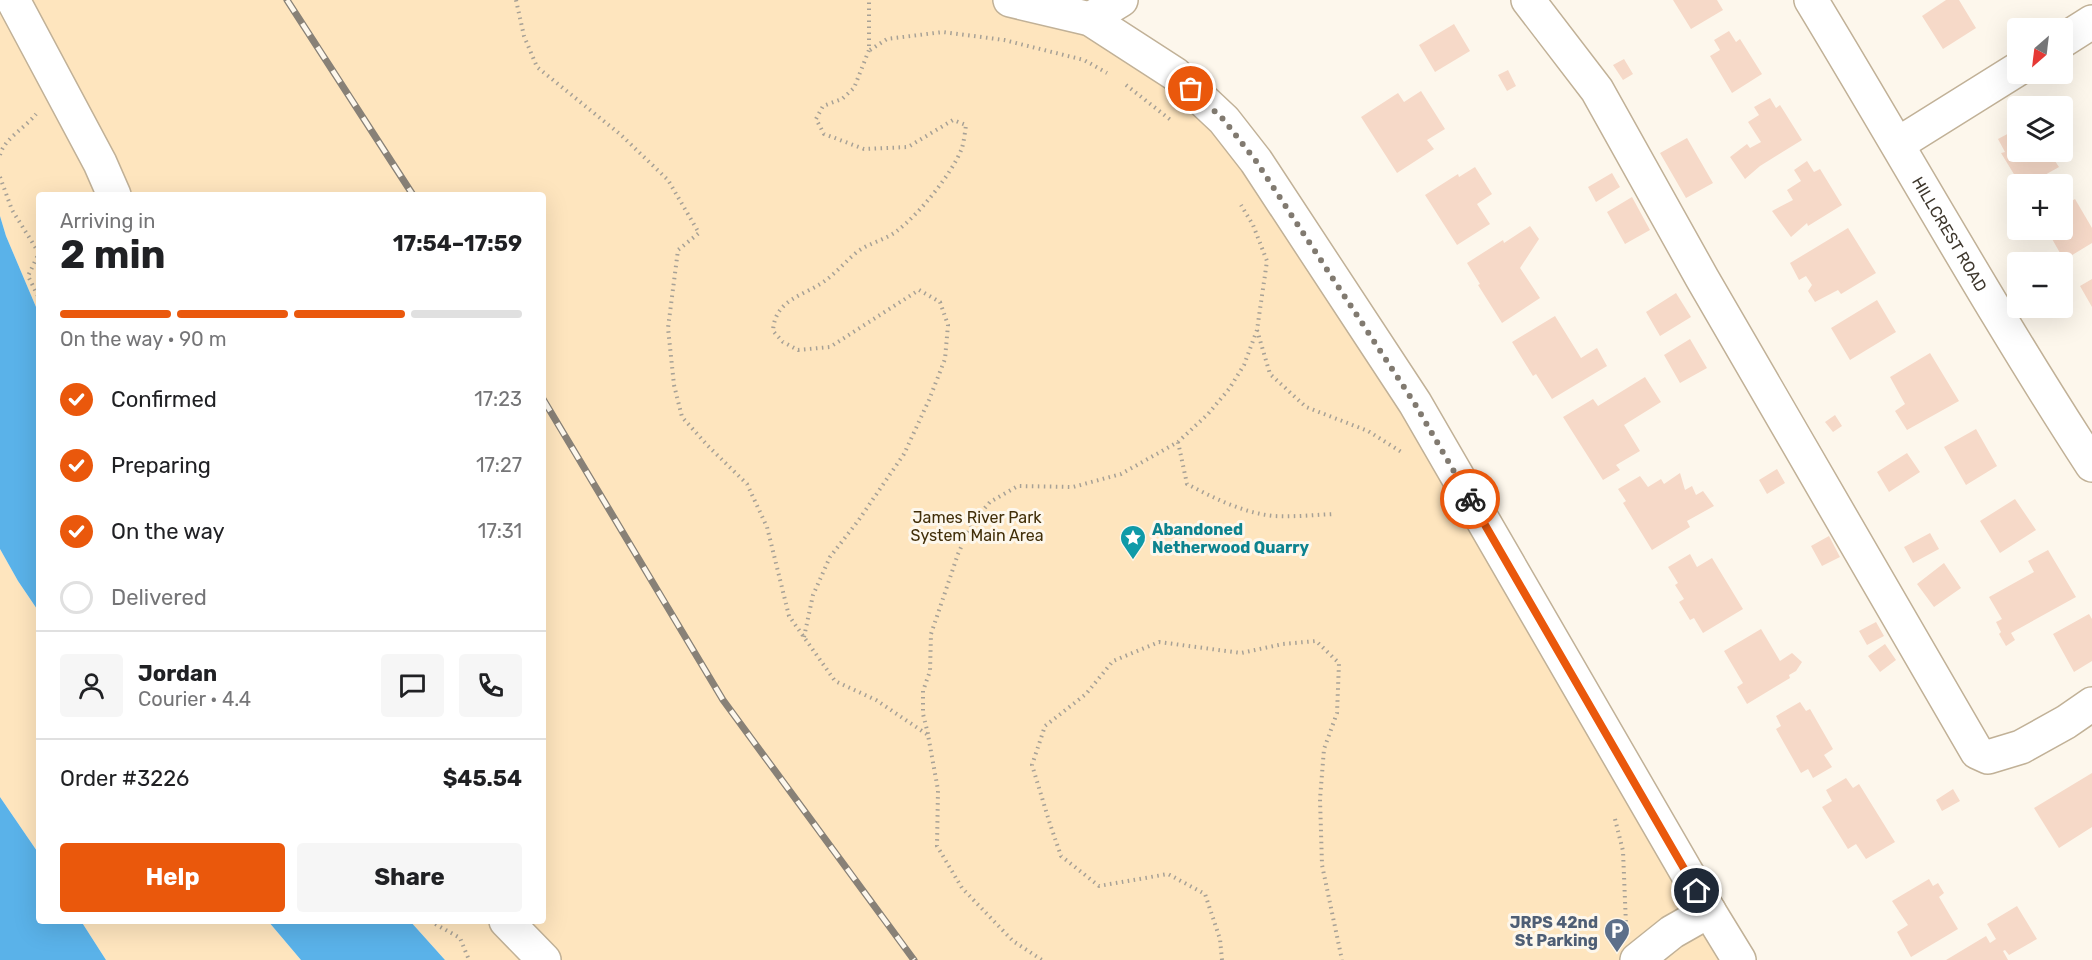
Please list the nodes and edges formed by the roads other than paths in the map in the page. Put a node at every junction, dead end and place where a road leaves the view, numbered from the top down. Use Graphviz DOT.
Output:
graph roads {
  1 [pos="13,0"];
  2 [pos="1010,0"];
  3 [pos="1121,0"];
  4 [pos="1528,0"];
  5 [pos="1811,0"];
  6 [pos="2086,0"];
  7 [pos="2092,9"];
  8 [pos="1092,10"];
  9 [pos="2092,22"];
  10 [pos="2073,34"];
  11 [pos="2007,76"];
  12 [pos="1898,144"];
  13 [pos="113,192"];
  14 [pos="2092,465"];
  15 [pos="2092,705"];
  16 [pos="1709,911"];
  17 [pos="509,924"];
  18 [pos="544,960"];
  19 [pos="1637,960"];
  20 [pos="1739,960"];
  1 -- 13 [label="street"];
  2 -- 8 [label="street"];
  3 -- 8 [label="street"];
  4 -- 15 [label="street"];
  5 -- 12 [label="street, HILLCREST ROAD"];
  6 -- 7 [label="street"];
  8 -- 16 [label="street"];
  9 -- 10 [label="street"];
  11 -- 12 [label="street"];
  12 -- 14 [label="street, HILLCREST ROAD"];
  16 -- 19 [label="street"];
  16 -- 20 [label="street"];
  17 -- 18 [label="street"];
}
